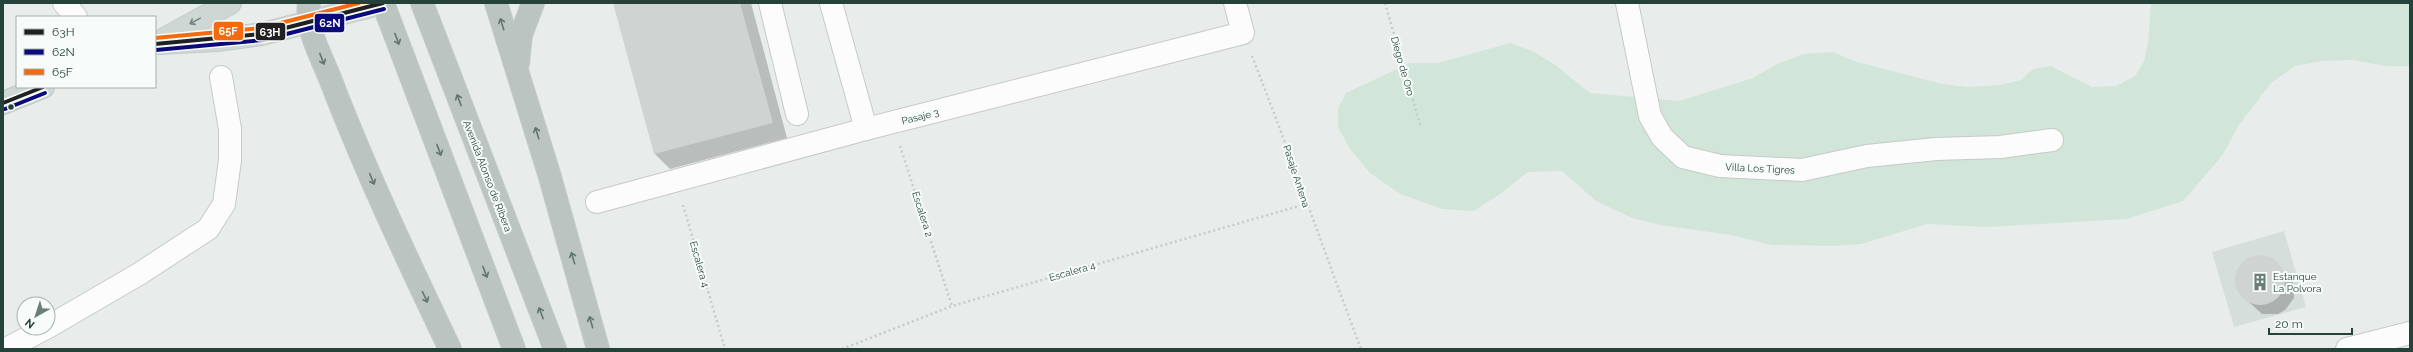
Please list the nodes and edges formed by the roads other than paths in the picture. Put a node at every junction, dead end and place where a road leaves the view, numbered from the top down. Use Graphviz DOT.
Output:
graph roads {
  1 [pos="64,3"];
  2 [pos="230,3"];
  3 [pos="383,3"];
  4 [pos="422,3"];
  5 [pos="496,3"];
  6 [pos="533,3"];
  7 [pos="770,3"];
  8 [pos="831,3"];
  9 [pos="1235,3"];
  10 [pos="1628,3"];
  11 [pos="306,9"];
  12 [pos="75,16"];
  13 [pos="156,43"];
  14 [pos="517,72"];
  15 [pos="221,77"];
  16 [pos="40,88"];
  17 [pos="3,103"];
  18 [pos="797,114"];
  19 [pos="866,129"];
  20 [pos="2052,140"];
  21 [pos="597,202"];
  22 [pos="56,322"];
  23 [pos="2410,333"];
  24 [pos="30,336"];
  25 [pos="6,349"];
  26 [pos="450,349"];
  27 [pos="514,349"];
  28 [pos="555,349"];
  29 [pos="598,349"];
  30 [pos="2347,349"];
  1 -- 12 [label="street"];
  2 -- 13 [label="main road, one-way"];
  3 -- 11 [label="main road"];
  3 -- 27 [label="highway, one-way"];
  28 -- 4 [label="highway, Avenida Alonso de Ribera, one-way"];
  14 -- 5 [label="highway, one-way"];
  6 -- 14 [label="highway"];
  7 -- 18 [label="street"];
  8 -- 19 [label="street"];
  9 -- 19 [label="street, Pasaje 3"];
  10 -- 20 [label="street, Villa Los Tigres"];
  11 -- 13 [label="main road"];
  11 -- 26 [label="highway, one-way"];
  29 -- 14 [label="highway, one-way"];
  15 -- 22 [label="street"];
  16 -- 17 [label="main road"];
  19 -- 21 [label="street, Pasaje 3"];
  23 -- 30 [label="street"];
  24 -- 25 [label="street"];
}
